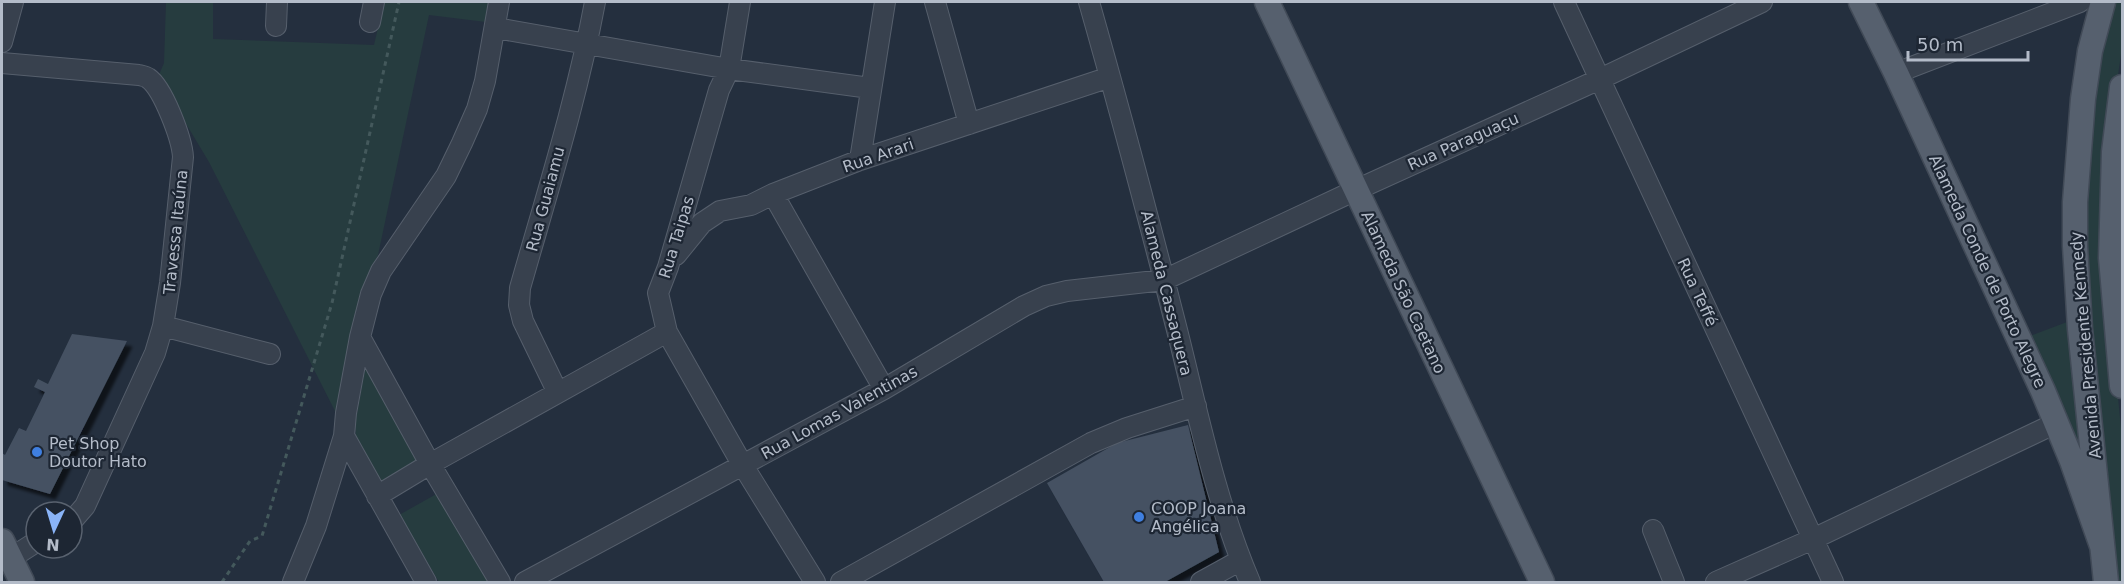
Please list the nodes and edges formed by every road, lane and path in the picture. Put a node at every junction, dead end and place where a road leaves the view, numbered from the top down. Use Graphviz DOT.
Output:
graph roads {
  1 [pos="13,2"];
  2 [pos="277,2"];
  3 [pos="374,2"];
  4 [pos="399,2"];
  5 [pos="500,2"];
  6 [pos="595,2"];
  7 [pos="740,2"];
  8 [pos="885,2"];
  9 [pos="935,2"];
  10 [pos="1089,2"];
  11 [pos="1267,2"];
  12 [pos="1564,2"];
  13 [pos="1762,2"];
  14 [pos="1861,2"];
  15 [pos="2080,2"];
  16 [pos="2103,2"];
  17 [pos="370,22"];
  18 [pos="276,26"];
  19 [pos="496,27"];
  20 [pos="2,42"];
  21 [pos="587,44"];
  22 [pos="2,63"];
  23 [pos="729,69"];
  24 [pos="1896,73"];
  25 [pos="1110,77"];
  26 [pos="1600,79"];
  27 [pos="2122,87"];
  28 [pos="870,88"];
  29 [pos="969,124"];
  30 [pos="860,160"];
  31 [pos="1356,190"];
  32 [pos="773,194"];
  33 [pos="668,267"];
  34 [pos="1164,280"];
  35 [pos="163,326"];
  36 [pos="668,332"];
  37 [pos="360,337"];
  38 [pos="270,354"];
  39 [pos="2122,386"];
  40 [pos="884,389"];
  41 [pos="558,392"];
  42 [pos="1196,406"];
  43 [pos="2056,423"];
  44 [pos="344,436"];
  45 [pos="430,464"];
  46 [pos="742,464"];
  47 [pos="377,496"];
  48 [pos="84,507"];
  49 [pos="1653,530"];
  50 [pos="1813,539"];
  51 [pos="24,546"];
  52 [pos="2103,546"];
  53 [pos="6,550"];
  54 [pos="1241,560"];
  55 [pos="22,582"];
  56 [pos="222,582"];
  57 [pos="293,582"];
  58 [pos="426,582"];
  59 [pos="500,582"];
  60 [pos="525,582"];
  61 [pos="815,582"];
  62 [pos="841,582"];
  63 [pos="1201,582"];
  64 [pos="1250,582"];
  65 [pos="1542,582"];
  66 [pos="1674,582"];
  67 [pos="1716,582"];
  68 [pos="1833,582"];
  69 [pos="2106,582"];
  1 -- 20 [label="street"];
  2 -- 18 [label="street"];
  3 -- 17 [label="street"];
  4 -- 56 [label="path"];
  5 -- 19 [label="street"];
  6 -- 21 [label="street, Rua Guaiamu"];
  7 -- 23 [label="street, Rua Taipas"];
  8 -- 28 [label="street"];
  9 -- 29 [label="street"];
  10 -- 25 [label="street, Alameda Cassaquera"];
  11 -- 31 [label="main road, Alameda São Caetano"];
  12 -- 26 [label="street, Rua Teffé"];
  13 -- 26 [label="street, Rua Paraguaçu"];
  14 -- 24 [label="main road, Alameda Conde de Porto Alegre"];
  15 -- 24 [label="street"];
  16 -- 52 [label="main road, Avenida Presidente Kennedy"];
  19 -- 21 [label="street"];
  19 -- 37 [label="street"];
  21 -- 23 [label="street"];
  21 -- 41 [label="street, Rua Guaiamu"];
  22 -- 35 [label="street, Travessa Itaúna"];
  23 -- 28 [label="street"];
  23 -- 33 [label="street, Rua Taipas"];
  24 -- 43 [label="main road, Alameda Conde de Porto Alegre"];
  25 -- 29 [label="street, Rua Arari"];
  25 -- 34 [label="street, Alameda Cassaquera"];
  26 -- 31 [label="street, Rua Paraguaçu"];
  26 -- 50 [label="street, Rua Teffé"];
  27 -- 39 [label="main road, Avenida Presidente Kennedy"];
  28 -- 30 [label="street"];
  29 -- 30 [label="street, Rua Arari"];
  30 -- 32 [label="street, Rua Arari"];
  31 -- 34 [label="street, Rua Paraguaçu"];
  31 -- 65 [label="main road, Alameda São Caetano"];
  32 -- 33 [label="street, Rua Arari"];
  32 -- 40 [label="street"];
  33 -- 36 [label="street, Rua Taipas"];
  34 -- 40 [label="street, Rua Lomas Valentinas"];
  34 -- 42 [label="street, Alameda Cassaquera"];
  35 -- 38 [label="street"];
  35 -- 48 [label="street, Travessa Itaúna"];
  36 -- 41 [label="street"];
  36 -- 46 [label="street, Rua Taipas"];
  37 -- 44 [label="street"];
  37 -- 45 [label="street"];
  40 -- 46 [label="street, Rua Lomas Valentinas"];
  41 -- 45 [label="street"];
  42 -- 54 [label="street, Alameda Cassaquera"];
  42 -- 62 [label="street"];
  43 -- 50 [label="street"];
  43 -- 52 [label="main road, Alameda Conde de Porto Alegre"];
  44 -- 47 [label="street"];
  44 -- 57 [label="street"];
  45 -- 47 [label="street"];
  45 -- 59 [label="street"];
  46 -- 60 [label="street, Rua Lomas Valentinas"];
  46 -- 61 [label="street, Rua Taipas"];
  47 -- 58 [label="street"];
  49 -- 66 [label="street"];
  50 -- 67 [label="street"];
  50 -- 68 [label="street, Rua Teffé"];
  51 -- 53 [label="street"];
  52 -- 69 [label="main road, Avenida Presidente Kennedy"];
  53 -- 55 [label="main road"];
  54 -- 63 [label="street"];
  54 -- 64 [label="street, Alameda Cassaquera"];
}
